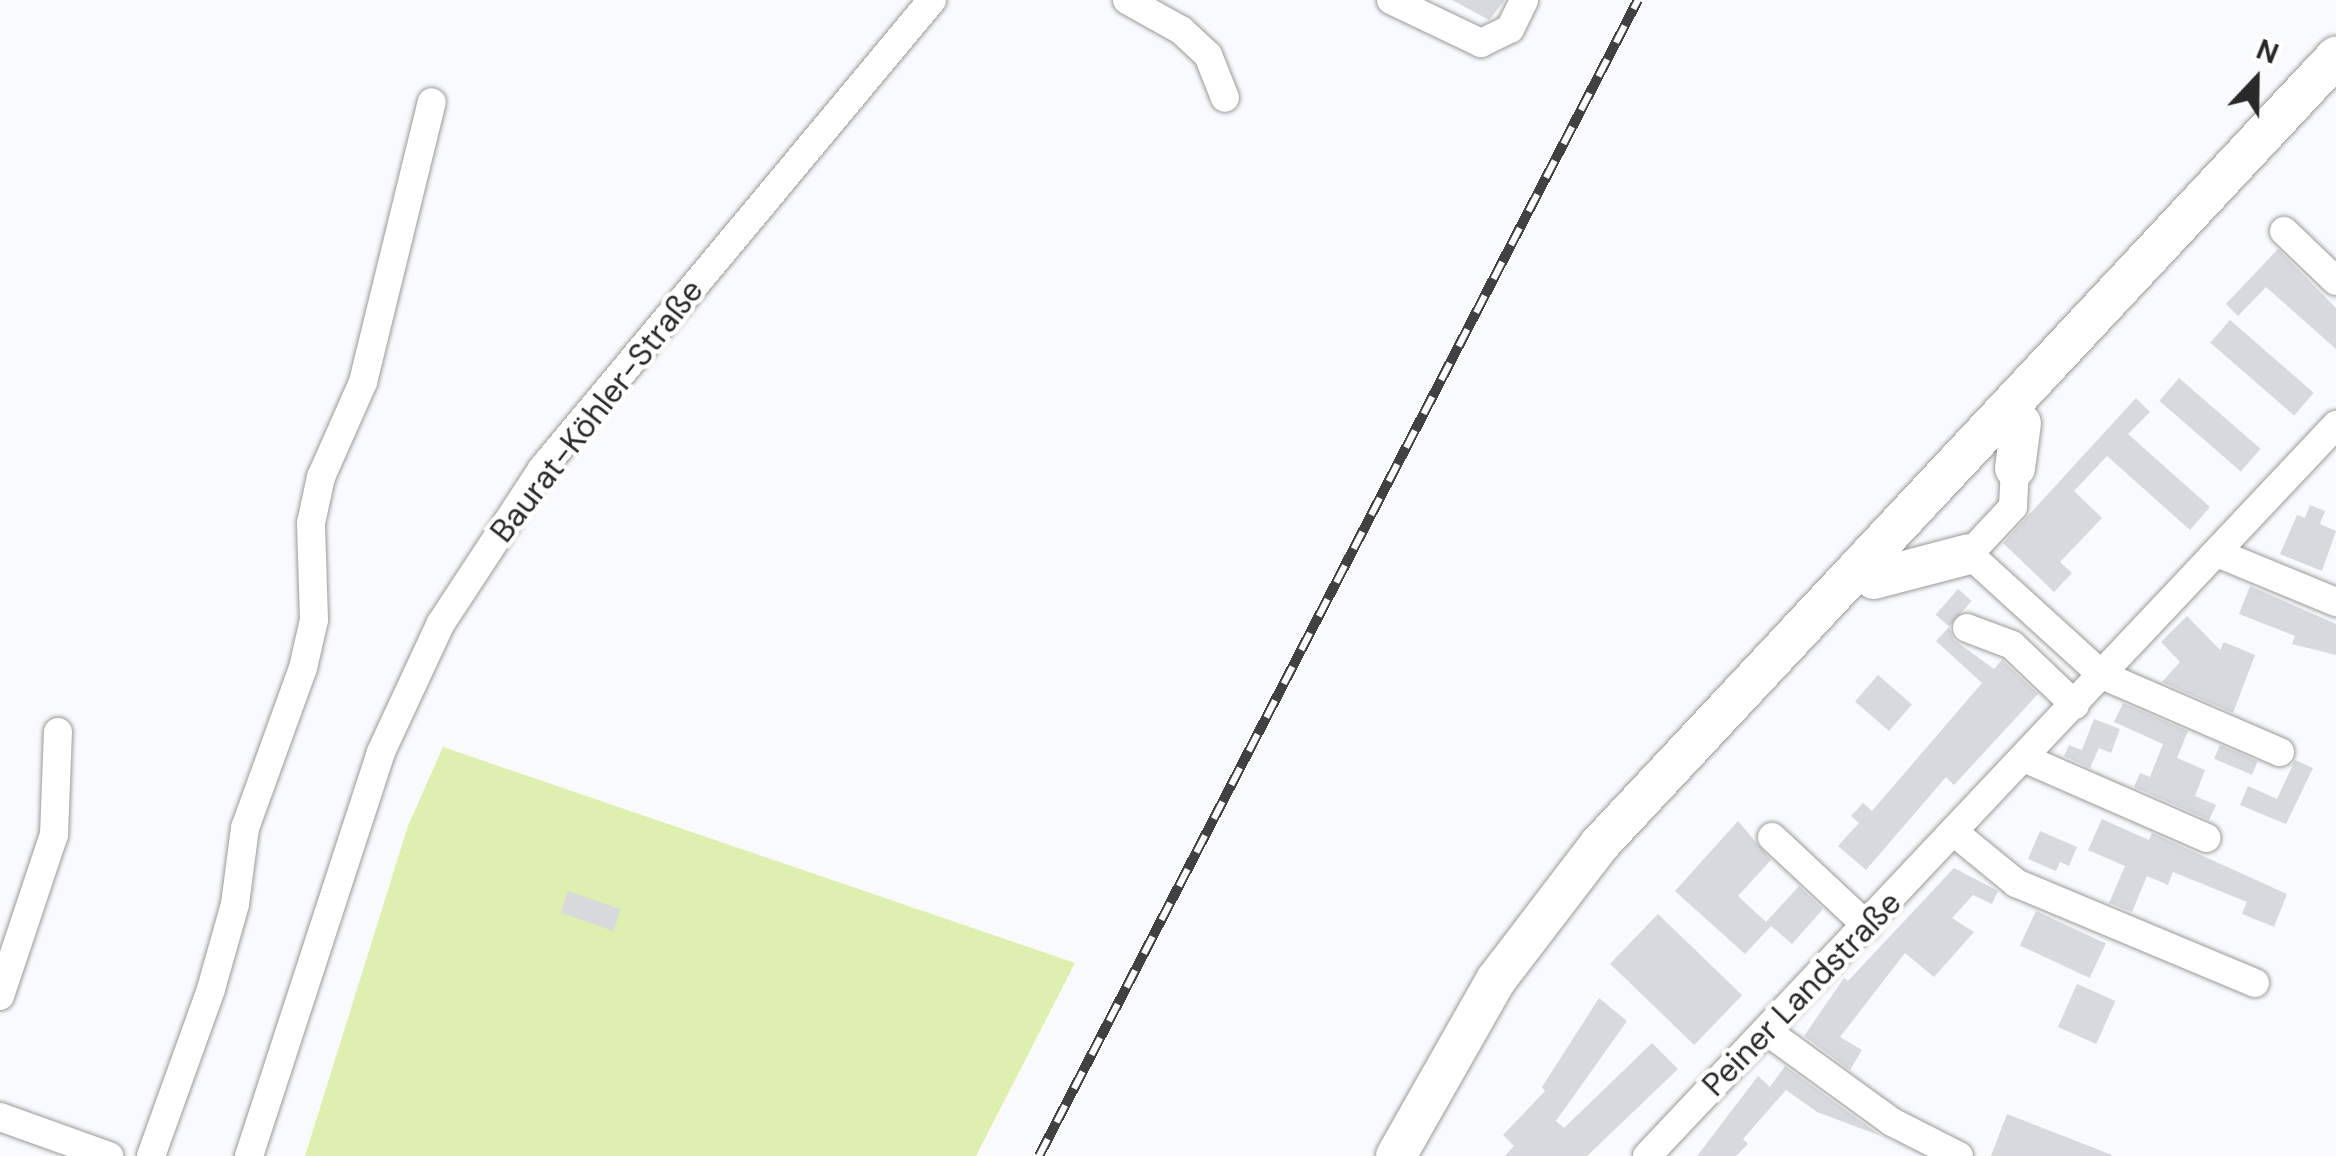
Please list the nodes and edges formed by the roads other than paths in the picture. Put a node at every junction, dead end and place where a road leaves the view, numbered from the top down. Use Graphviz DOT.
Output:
graph roads {
  1 [pos="932,0"];
  2 [pos="1127,0"];
  3 [pos="1392,0"];
  4 [pos="1524,0"];
  5 [pos="2336,57"];
  6 [pos="2336,92"];
  7 [pos="1225,98"];
  8 [pos="432,102"];
  9 [pos="2284,231"];
  10 [pos="2336,282"];
  11 [pos="2020,423"];
  12 [pos="2331,437"];
  13 [pos="2015,468"];
  14 [pos="1969,554"];
  15 [pos="2217,554"];
  16 [pos="1874,579"];
  17 [pos="2336,602"];
  18 [pos="1968,628"];
  19 [pos="2102,675"];
  20 [pos="2076,705"];
  21 [pos="58,732"];
  22 [pos="2280,752"];
  23 [pos="2026,758"];
  24 [pos="1956,832"];
  25 [pos="1772,837"];
  26 [pos="2207,838"];
  27 [pos="1868,926"];
  28 [pos="2255,983"];
  29 [pos="0,996"];
  30 [pos="1768,1032"];
  31 [pos="0,1117"];
  32 [pos="109,1156"];
  33 [pos="151,1156"];
  34 [pos="249,1156"];
  35 [pos="1415,1156"];
  36 [pos="1647,1156"];
  37 [pos="1959,1156"];
  1 -- 34 [label="street, Baurat-Köhler-Straße"];
  2 -- 7 [label="street"];
  3 -- 4 [label="street"];
  5 -- 35 [label="highway"];
  6 -- 11 [label="highway"];
  8 -- 33 [label="street"];
  9 -- 10 [label="street"];
  11 -- 13 [label="highway"];
  11 -- 16 [label="highway"];
  12 -- 15 [label="street, Peiner Landstraße"];
  13 -- 14 [label="street"];
  14 -- 16 [label="highway"];
  14 -- 19 [label="street"];
  15 -- 17 [label="street"];
  15 -- 19 [label="street, Peiner Landstraße"];
  16 -- 35 [label="highway"];
  18 -- 20 [label="street"];
  19 -- 20 [label="street, Peiner Landstraße"];
  19 -- 22 [label="street"];
  20 -- 23 [label="street, Peiner Landstraße"];
  21 -- 29 [label="street"];
  23 -- 24 [label="street, Peiner Landstraße"];
  23 -- 26 [label="street"];
  24 -- 27 [label="street, Peiner Landstraße"];
  24 -- 28 [label="street"];
  25 -- 27 [label="street"];
  27 -- 30 [label="street, Peiner Landstraße"];
  30 -- 36 [label="street, Peiner Landstraße"];
  30 -- 37 [label="street"];
  31 -- 32 [label="street"];
}
